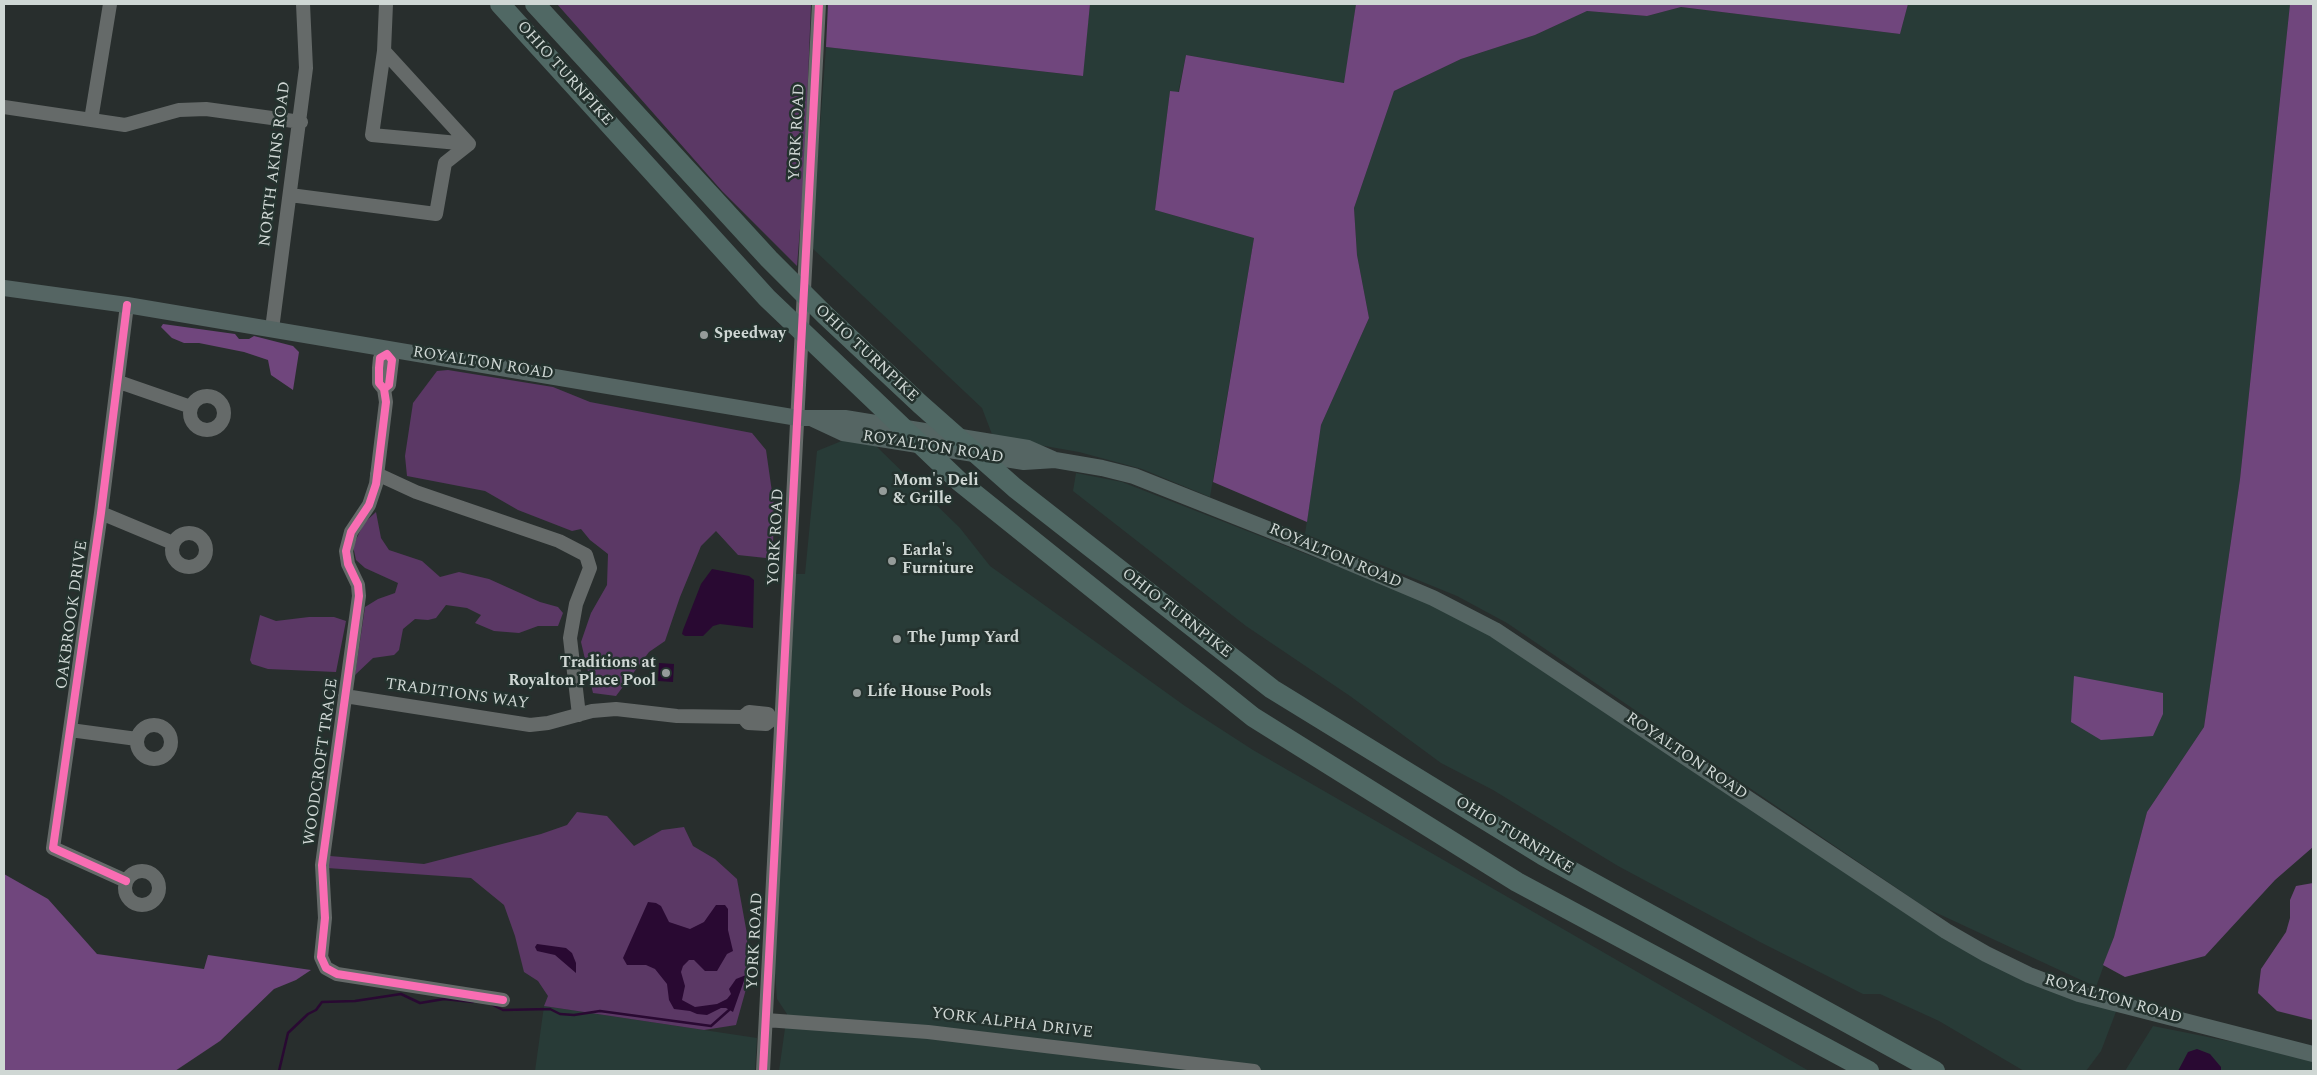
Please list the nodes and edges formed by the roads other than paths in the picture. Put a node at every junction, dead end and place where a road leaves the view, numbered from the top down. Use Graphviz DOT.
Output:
graph roads {
  1 [pos="110,4"];
  2 [pos="303,4"];
  3 [pos="386,4"];
  4 [pos="500,4"];
  5 [pos="535,4"];
  6 [pos="818,4"];
  7 [pos="384,51"];
  8 [pos="4,106"];
  9 [pos="91,120"];
  10 [pos="301,122"];
  11 [pos="469,144"];
  12 [pos="290,195"];
  13 [pos="4,288"];
  14 [pos="127,305"];
  15 [pos="272,329"];
  16 [pos="388,351"];
  17 [pos="119,382"];
  18 [pos="192,407"];
  19 [pos="806,418"];
  20 [pos="377,474"];
  21 [pos="101,514"];
  22 [pos="173,543"];
  23 [pos="345,696"];
  24 [pos="579,715"];
  25 [pos="776,721"];
  26 [pos="70,730"];
  27 [pos="137,739"];
  28 [pos="126,880"];
  29 [pos="504,1000"];
  30 [pos="766,1020"];
  31 [pos="2313,1054"];
  32 [pos="1228,1069"];
  33 [pos="763,1071"];
  34 [pos="1254,1071"];
  35 [pos="1869,1071"];
  36 [pos="1935,1071"];
  1 -- 9 [label="street"];
  2 -- 10 [label="street, NORTH AKINS ROAD"];
  3 -- 7 [label="street"];
  4 -- 35 [label="highway, OHIO TURNPIKE"];
  5 -- 36 [label="highway, OHIO TURNPIKE"];
  6 -- 19 [label="street, YORK ROAD"];
  7 -- 11 [label="street"];
  7 -- 11 [label="street"];
  8 -- 9 [label="street"];
  9 -- 10 [label="street"];
  10 -- 12 [label="street, NORTH AKINS ROAD"];
  11 -- 12 [label="street"];
  12 -- 15 [label="street, NORTH AKINS ROAD"];
  13 -- 14 [label="main road, ROYALTON ROAD"];
  14 -- 15 [label="main road, ROYALTON ROAD"];
  14 -- 17 [label="street, OAKBROOK DRIVE"];
  15 -- 16 [label="main road, ROYALTON ROAD"];
  16 -- 19 [label="main road, ROYALTON ROAD"];
  16 -- 20 [label="street, WOODCROFT TRACE"];
  17 -- 18 [label="street"];
  17 -- 21 [label="street, OAKBROOK DRIVE"];
  19 -- 25 [label="street, YORK ROAD"];
  19 -- 31 [label="main road, ROYALTON ROAD"];
  20 -- 23 [label="street, WOODCROFT TRACE"];
  20 -- 24 [label="street"];
  21 -- 22 [label="street"];
  21 -- 26 [label="street, OAKBROOK DRIVE"];
  23 -- 24 [label="street, TRADITIONS WAY"];
  23 -- 29 [label="street, WOODCROFT TRACE"];
  24 -- 25 [label="street, TRADITIONS WAY"];
  25 -- 30 [label="street, YORK ROAD"];
  26 -- 27 [label="street"];
  26 -- 28 [label="street, OAKBROOK DRIVE"];
  30 -- 32 [label="street, YORK ALPHA DRIVE"];
  30 -- 33 [label="street, YORK ROAD"];
  32 -- 34 [label="street, YORK ALPHA DRIVE"];
}
